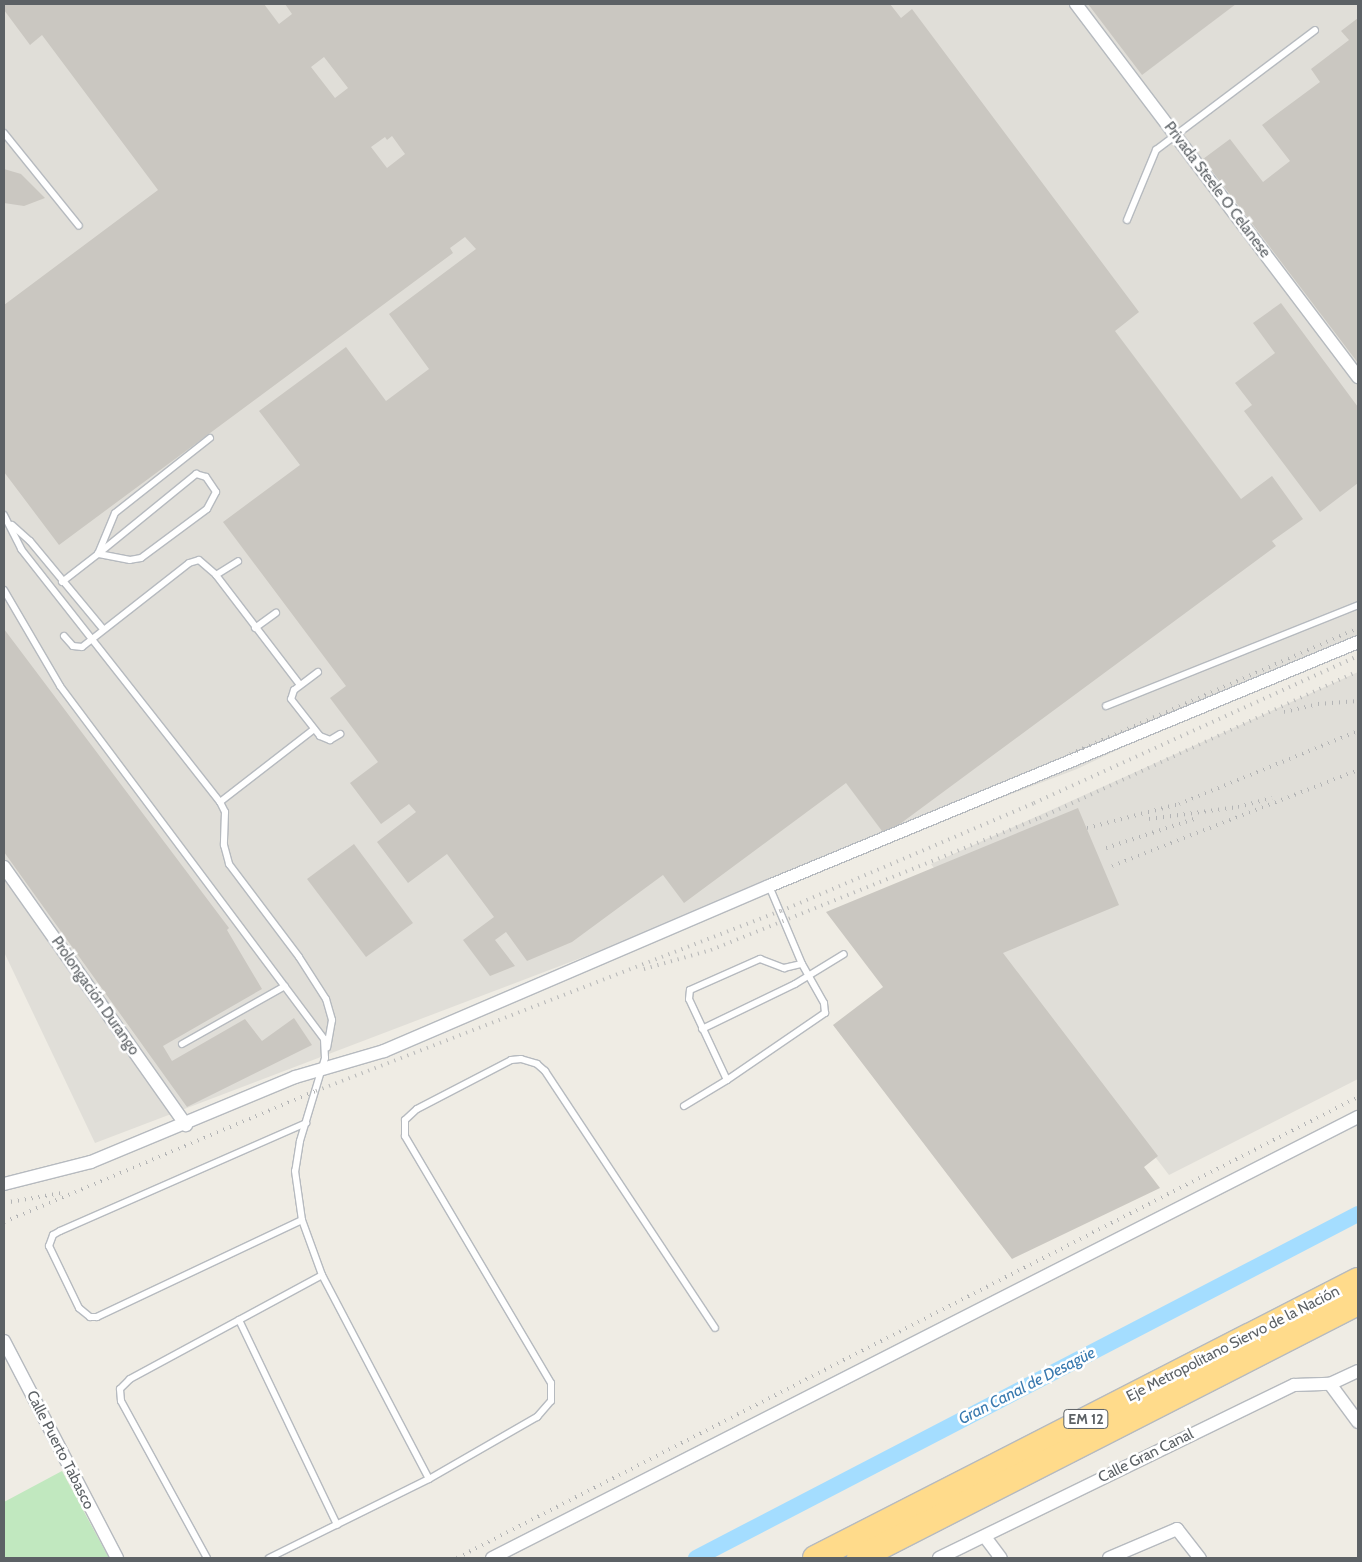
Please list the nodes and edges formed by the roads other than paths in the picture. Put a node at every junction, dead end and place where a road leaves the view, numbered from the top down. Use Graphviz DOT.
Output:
graph roads {
  1 [pos="1076,4"];
  2 [pos="1314,30"];
  3 [pos="4,133"];
  4 [pos="1176,135"];
  5 [pos="1128,220"];
  6 [pos="79,226"];
  7 [pos="1358,377"];
  8 [pos="210,438"];
  9 [pos="4,515"];
  10 [pos="10,524"];
  11 [pos="98,554"];
  12 [pos="238,560"];
  13 [pos="216,575"];
  14 [pos="62,582"];
  15 [pos="4,590"];
  16 [pos="1358,604"];
  17 [pos="276,614"];
  18 [pos="255,628"];
  19 [pos="103,630"];
  20 [pos="64,636"];
  21 [pos="91,640"];
  22 [pos="1358,642"];
  23 [pos="318,672"];
  24 [pos="300,685"];
  25 [pos="1106,706"];
  26 [pos="314,729"];
  27 [pos="340,734"];
  28 [pos="220,802"];
  29 [pos="4,867"];
  30 [pos="769,886"];
  31 [pos="844,954"];
  32 [pos="802,964"];
  33 [pos="808,976"];
  34 [pos="285,986"];
  35 [pos="702,1029"];
  36 [pos="182,1044"];
  37 [pos="327,1049"];
  38 [pos="322,1069"];
  39 [pos="727,1080"];
  40 [pos="684,1106"];
  41 [pos="1358,1117"];
  42 [pos="306,1123"];
  43 [pos="186,1125"];
  44 [pos="4,1184"];
  45 [pos="302,1220"];
  46 [pos="322,1275"];
  47 [pos="1358,1280"];
  48 [pos="1358,1303"];
  49 [pos="238,1320"];
  50 [pos="715,1328"];
  51 [pos="4,1341"];
  52 [pos="1358,1371"];
  53 [pos="1330,1384"];
  54 [pos="1358,1422"];
  55 [pos="429,1479"];
  56 [pos="337,1525"];
  57 [pos="985,1536"];
  58 [pos="117,1558"];
  59 [pos="207,1558"];
  60 [pos="269,1558"];
  61 [pos="492,1558"];
  62 [pos="815,1558"];
  63 [pos="859,1558"];
  64 [pos="939,1558"];
  65 [pos="1001,1558"];
  66 [pos="1109,1558"];
  67 [pos="1200,1558"];
  1 -- 4 [label="street, Privada Steele O Celanese"];
  2 -- 4 [label="lane"];
  3 -- 6 [label="lane"];
  4 -- 5 [label="lane"];
  4 -- 7 [label="street, Privada Steele O Celanese"];
  8 -- 11 [label="lane"];
  9 -- 10 [label="lane"];
  10 -- 14 [label="lane"];
  10 -- 21 [label="lane"];
  11 -- 11 [label="lane"];
  11 -- 14 [label="lane"];
  12 -- 13 [label="lane"];
  13 -- 18 [label="lane"];
  13 -- 19 [label="lane"];
  14 -- 19 [label="lane"];
  15 -- 34 [label="lane"];
  16 -- 25 [label="lane"];
  17 -- 18 [label="lane"];
  18 -- 24 [label="lane"];
  19 -- 21 [label="lane"];
  20 -- 21 [label="lane"];
  21 -- 28 [label="lane"];
  22 -- 30 [label="street"];
  23 -- 24 [label="lane"];
  24 -- 26 [label="lane"];
  26 -- 27 [label="lane"];
  26 -- 28 [label="lane"];
  28 -- 37 [label="lane"];
  29 -- 43 [label="street, Prolongación Durango"];
  30 -- 32 [label="lane"];
  30 -- 38 [label="street"];
  31 -- 33 [label="lane"];
  32 -- 33 [label="lane"];
  32 -- 35 [label="lane"];
  33 -- 35 [label="lane"];
  33 -- 39 [label="lane"];
  34 -- 36 [label="lane"];
  34 -- 37 [label="lane"];
  35 -- 39 [label="lane"];
  37 -- 38 [label="lane"];
  38 -- 42 [label="lane"];
  38 -- 43 [label="street"];
  39 -- 40 [label="lane"];
  41 -- 61 [label="street"];
  42 -- 45 [label="lane"];
  42 -- 45 [label="lane"];
  43 -- 44 [label="street"];
  45 -- 46 [label="lane"];
  46 -- 49 [label="lane"];
  46 -- 55 [label="lane"];
  47 -- 62 [label="highway, Eje Metropolitano Siervo de la Nación / EM 12"];
  48 -- 63 [label="highway, Eje Metropolitano Siervo de la Nación / EM 12"];
  49 -- 56 [label="lane"];
  49 -- 59 [label="lane"];
  50 -- 55 [label="lane"];
  51 -- 58 [label="street, Calle Puerto Tabasco"];
  52 -- 53 [label="street, Calle Gran Canal"];
  53 -- 54 [label="street"];
  53 -- 57 [label="street, Calle Gran Canal"];
  55 -- 56 [label="lane"];
  56 -- 60 [label="lane"];
  57 -- 64 [label="street, Calle Gran Canal"];
  57 -- 65 [label="street"];
  66 -- 67 [label="street"];
}
